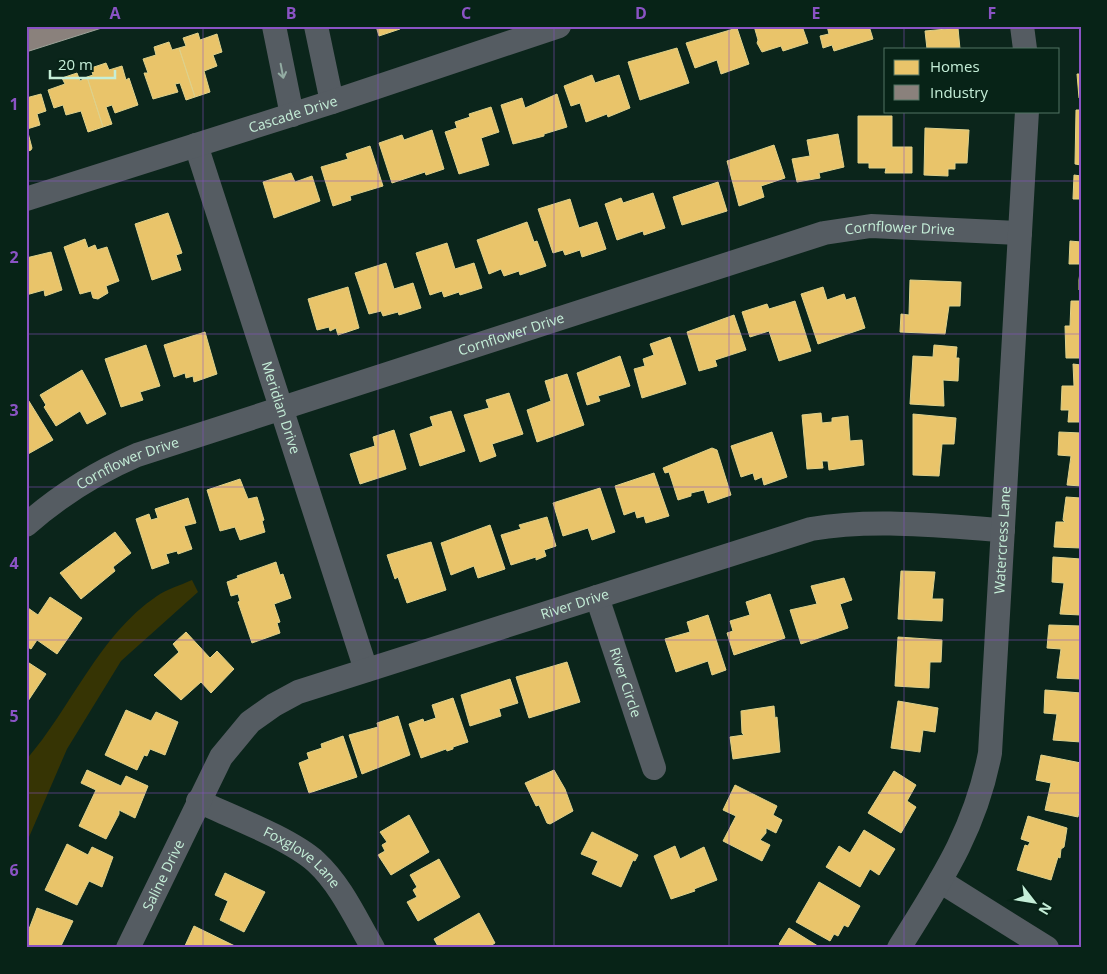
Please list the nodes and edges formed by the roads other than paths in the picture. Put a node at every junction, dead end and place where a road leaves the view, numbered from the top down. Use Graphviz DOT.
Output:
graph roads {
  1 [pos="274,26"];
  2 [pos="316,26"];
  3 [pos="559,26"];
  4 [pos="1022,26"];
  5 [pos="1025,48"];
  6 [pos="332,102"];
  7 [pos="1026,112"];
  8 [pos="292,115"];
  9 [pos="196,145"];
  10 [pos="26,199"];
  11 [pos="1020,233"];
  12 [pos="282,407"];
  13 [pos="26,525"];
  14 [pos="1003,530"];
  15 [pos="597,597"];
  16 [pos="366,670"];
  17 [pos="654,768"];
  18 [pos="198,801"];
  19 [pos="940,882"];
  20 [pos="128,948"];
  21 [pos="372,948"];
  22 [pos="899,948"];
  23 [pos="1047,948"];
  1 -- 8 [label="street, one-way"];
  2 -- 6 [label="street"];
  3 -- 6 [label="street, Cascade Drive"];
  4 -- 5 [label="street"];
  6 -- 8 [label="street, Cascade Drive"];
  7 -- 11 [label="street, Watercress Lane"];
  8 -- 9 [label="street, Cascade Drive"];
  9 -- 10 [label="street, Cascade Drive"];
  9 -- 12 [label="street, Meridian Drive"];
  11 -- 12 [label="street, Cornflower Drive"];
  11 -- 14 [label="street, Watercress Lane"];
  12 -- 13 [label="street, Cornflower Drive"];
  12 -- 16 [label="street, Meridian Drive"];
  14 -- 15 [label="street, River Drive"];
  14 -- 19 [label="street, Watercress Lane"];
  15 -- 16 [label="street, River Drive"];
  15 -- 17 [label="street, River Circle"];
  16 -- 18 [label="street, River Drive"];
  18 -- 20 [label="street, Saline Drive"];
  18 -- 21 [label="street, Foxglove Lane"];
  19 -- 22 [label="street, Watercress Lane"];
  19 -- 23 [label="street"];
}
